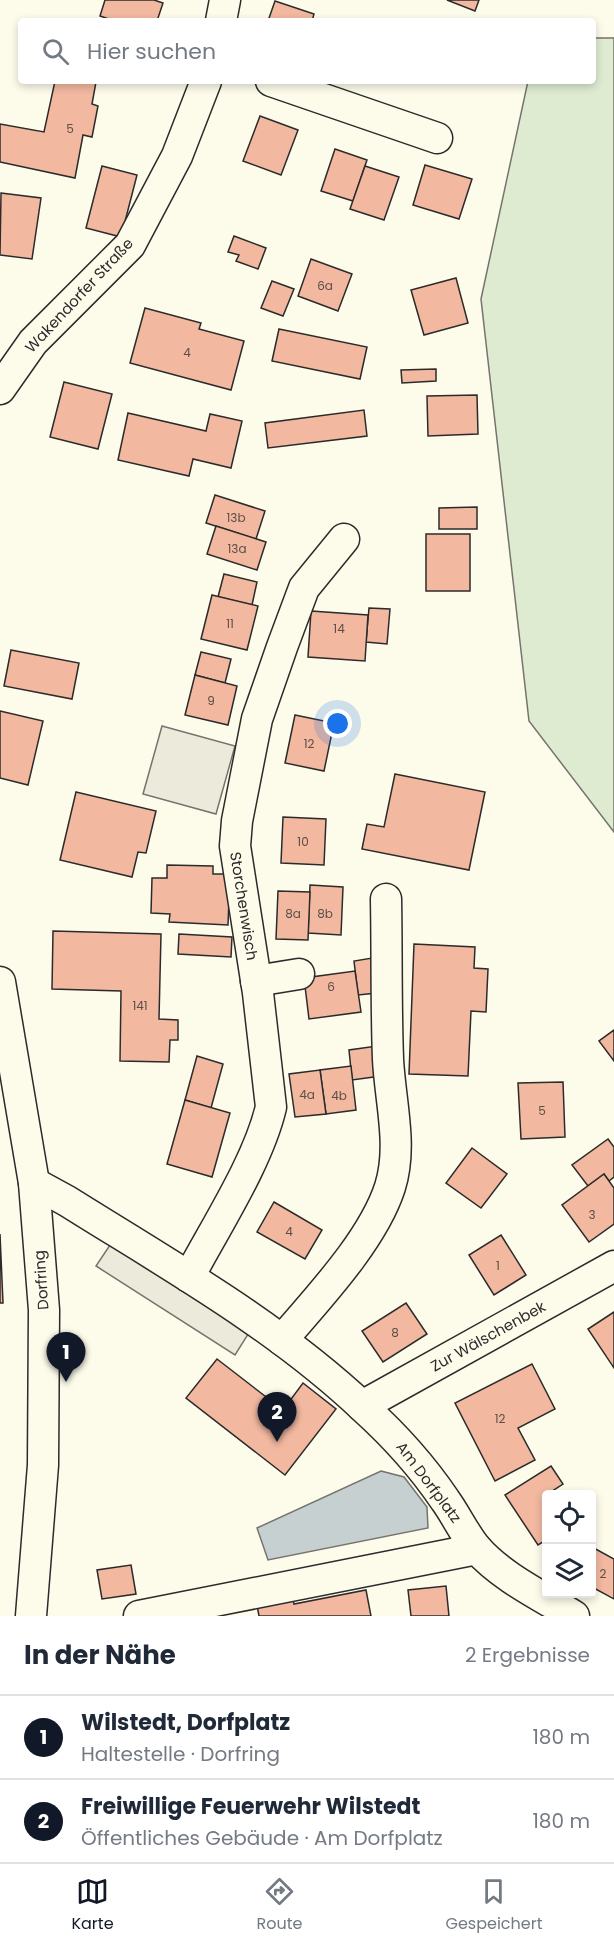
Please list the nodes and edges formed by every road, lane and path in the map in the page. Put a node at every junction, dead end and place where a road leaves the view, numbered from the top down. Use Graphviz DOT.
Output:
graph roads {
  1 [pos="225,0"];
  2 [pos="222,18"];
  3 [pos="205,84"];
  4 [pos="280,84"];
  5 [pos="438,138"];
  6 [pos="3,380"];
  7 [pos="344,539"];
  8 [pos="386,899"];
  9 [pos="299,974"];
  10 [pos="256,981"];
  11 [pos="0,982"];
  12 [pos="34,1184"];
  13 [pos="614,1266"];
  14 [pos="189,1277"];
  15 [pos="282,1340"];
  16 [pos="362,1406"];
  17 [pos="477,1549"];
  18 [pos="31,1616"];
  19 [pos="139,1616"];
  20 [pos="574,1616"];
  1 -- 2 [label="street"];
  3 -- 6 [label="street, Wakendorfer Straße"];
  4 -- 5 [label="street"];
  7 -- 10 [label="street, Storchenwisch"];
  8 -- 15 [label="street"];
  9 -- 10 [label="street"];
  10 -- 14 [label="street, Storchenwisch"];
  11 -- 12 [label="street, Dorfring"];
  12 -- 14 [label="street, Am Dorfplatz"];
  12 -- 18 [label="street, Dorfring"];
  13 -- 16 [label="street, Zur Wälschenbek"];
  14 -- 15 [label="street, Am Dorfplatz"];
  15 -- 16 [label="street, Am Dorfplatz"];
  16 -- 17 [label="street, Am Dorfplatz"];
  17 -- 19 [label="street"];
  17 -- 20 [label="street, Am Dorfplatz"];
}
